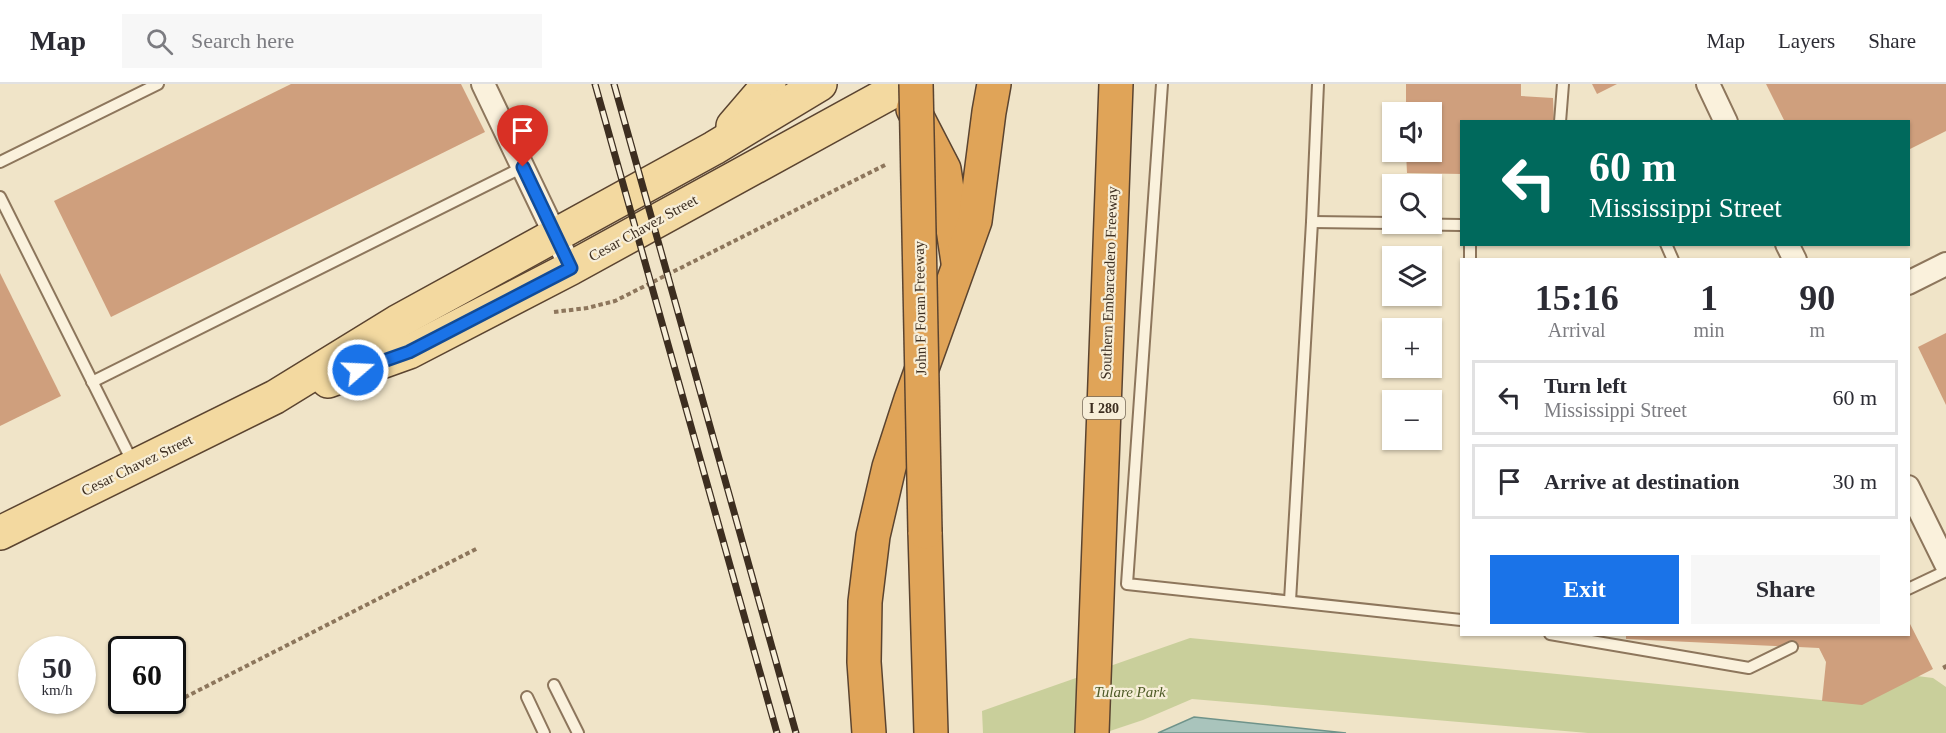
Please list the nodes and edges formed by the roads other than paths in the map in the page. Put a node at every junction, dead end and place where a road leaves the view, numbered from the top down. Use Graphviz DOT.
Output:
graph roads {
  1 [pos="158,84"];
  2 [pos="483,84"];
  3 [pos="769,84"];
  4 [pos="820,84"];
  5 [pos="994,84"];
  6 [pos="1116,84"];
  7 [pos="1162,84"];
  8 [pos="1318,84"];
  9 [pos="1563,84"];
  10 [pos="1708,84"];
  11 [pos="904,85"];
  12 [pos="1560,120"];
  13 [pos="1725,120"];
  14 [pos="714,148"];
  15 [pos="0,162"];
  16 [pos="523,167"];
  17 [pos="0,197"];
  18 [pos="1312,222"];
  19 [pos="1382,224"];
  20 [pos="1442,225"];
  21 [pos="1460,225"];
  22 [pos="555,236"];
  23 [pos="1946,264"];
  24 [pos="959,267"];
  25 [pos="571,268"];
  26 [pos="1910,282"];
  27 [pos="92,382"];
  28 [pos="275,397"];
  29 [pos="135,466"];
  30 [pos="1910,491"];
  31 [pos="0,533"];
  32 [pos="1946,564"];
  33 [pos="1946,571"];
  34 [pos="1910,588"];
  35 [pos="1290,601"];
  36 [pos="1460,620"];
  37 [pos="1562,636"];
  38 [pos="1792,647"];
  39 [pos="554,685"];
  40 [pos="527,697"];
  41 [pos="544,733"];
  42 [pos="578,733"];
  43 [pos="868,733"];
  44 [pos="931,733"];
  45 [pos="1092,733"];
  1 -- 15 [label="lane"];
  2 -- 16 [label="street"];
  3 -- 14 [label="main road"];
  4 -- 14 [label="main road, Cesar Chavez Street"];
  5 -- 24 [label="highway"];
  6 -- 45 [label="highway, Southern Embarcadero Freeway / I 280"];
  7 -- 35 [label="lane"];
  8 -- 18 [label="lane"];
  9 -- 12 [label="lane"];
  10 -- 13 [label="street"];
  11 -- 24 [label="highway"];
  11 -- 25 [label="main road, Cesar Chavez Street"];
  11 -- 44 [label="highway, John F Foran Freeway, bridge"];
  14 -- 22 [label="main road, Cesar Chavez Street"];
  16 -- 22 [label="street"];
  16 -- 27 [label="lane"];
  17 -- 27 [label="lane"];
  18 -- 19 [label="lane"];
  18 -- 35 [label="lane"];
  20 -- 21 [label="lane"];
  22 -- 25 [label="street"];
  22 -- 28 [label="main road, Cesar Chavez Street"];
  23 -- 26 [label="street"];
  24 -- 43 [label="highway"];
  25 -- 28 [label="main road, Cesar Chavez Street"];
  27 -- 29 [label="lane"];
  28 -- 29 [label="main road, Cesar Chavez Street"];
  29 -- 31 [label="main road, Cesar Chavez Street"];
  30 -- 32 [label="street"];
  33 -- 34 [label="lane"];
  35 -- 36 [label="lane"];
  37 -- 38 [label="lane"];
  39 -- 42 [label="lane"];
  40 -- 41 [label="lane"];
}
